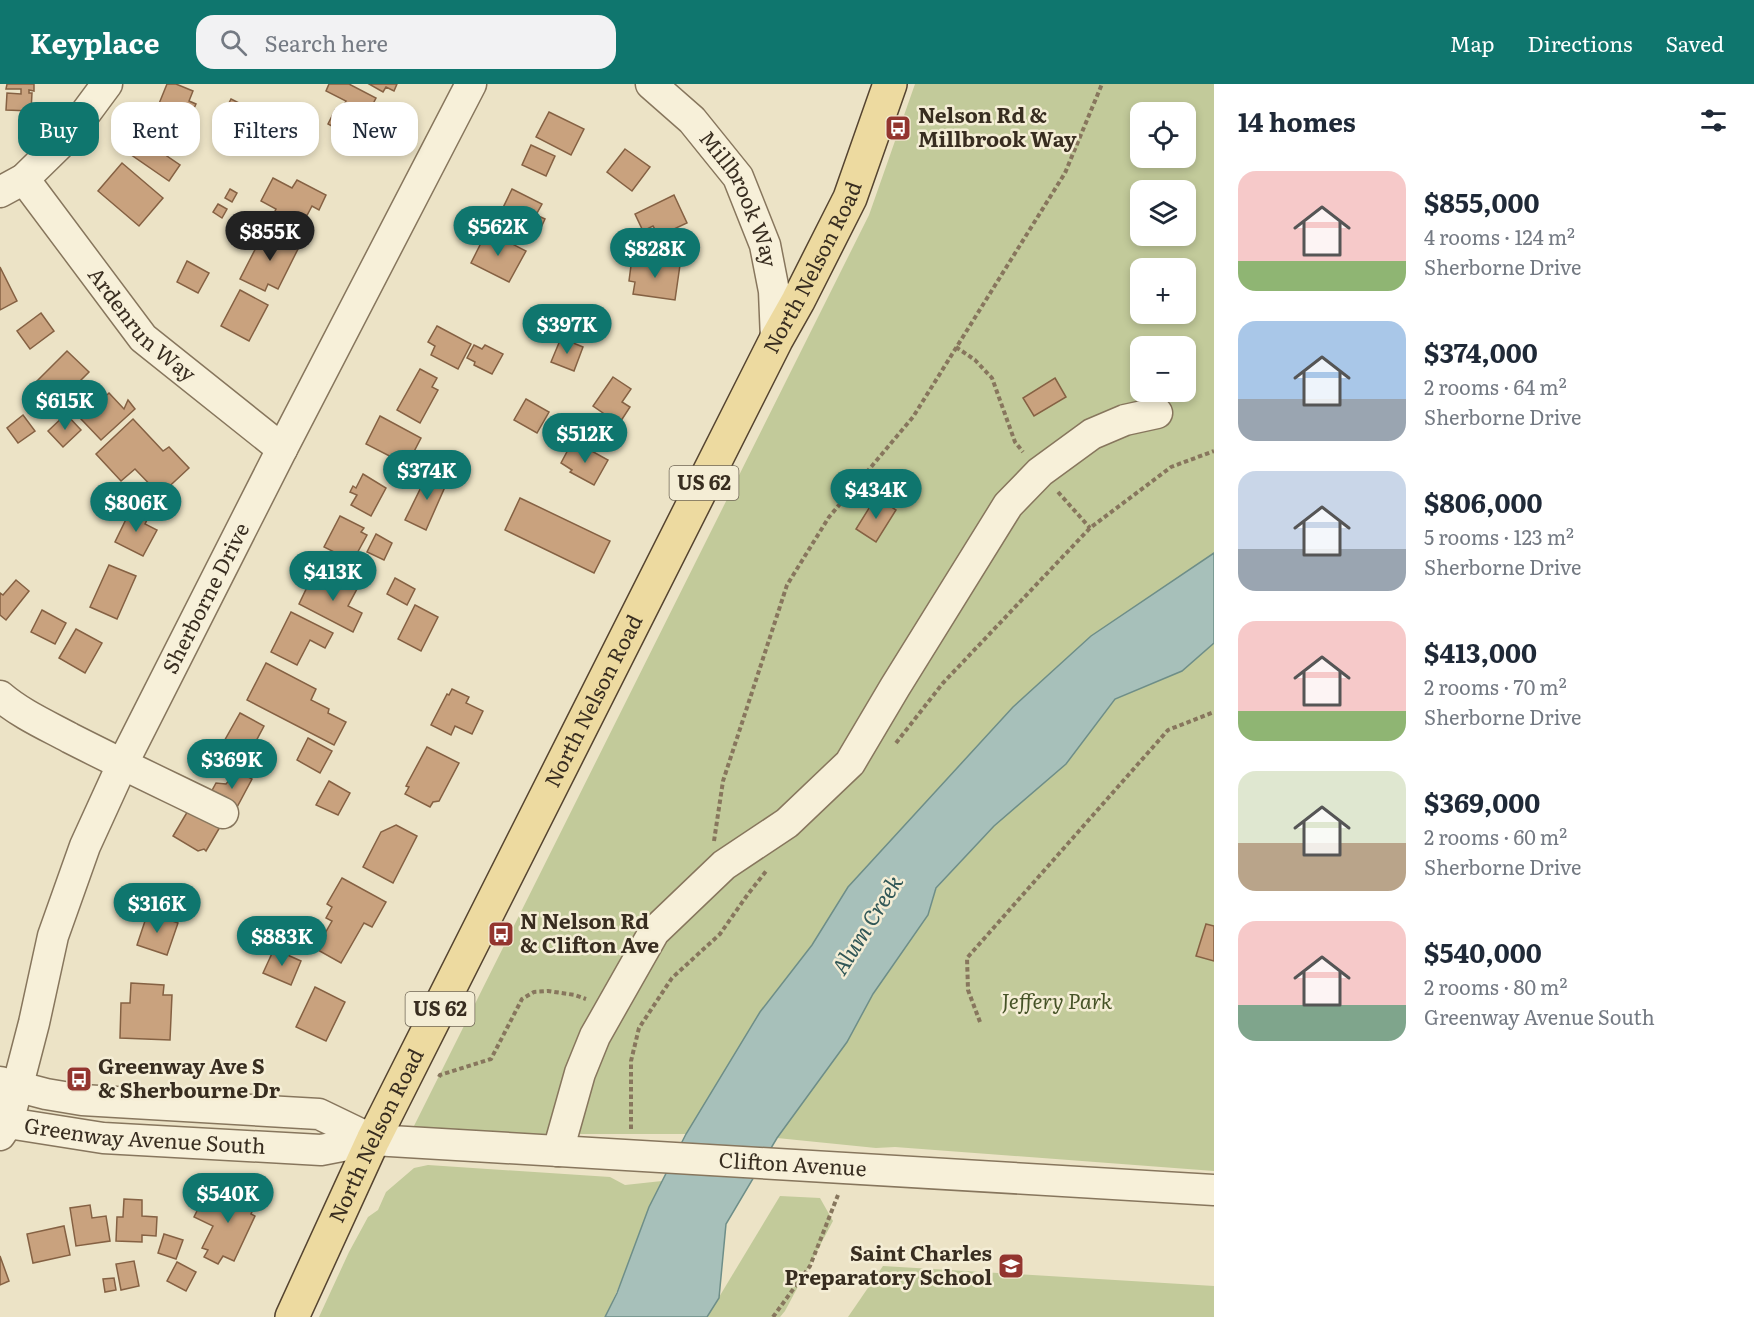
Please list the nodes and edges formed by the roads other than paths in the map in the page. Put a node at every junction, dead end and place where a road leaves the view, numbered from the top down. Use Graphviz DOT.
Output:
graph roads {
  1 [pos="107,84"];
  2 [pos="471,84"];
  3 [pos="651,84"];
  4 [pos="890,84"];
  5 [pos="12,186"];
  6 [pos="776,340"];
  7 [pos="1157,412"];
  8 [pos="282,449"];
  9 [pos="0,696"];
  10 [pos="122,765"];
  11 [pos="223,813"];
  12 [pos="9,1085"];
  13 [pos="3,1126"];
  14 [pos="373,1140"];
  15 [pos="558,1151"];
  16 [pos="1214,1190"];
  17 [pos="292,1317"];
  1 -- 5 [label="street"];
  2 -- 8 [label="street, Sherborne Drive"];
  3 -- 6 [label="street, Millbrook Way"];
  4 -- 6 [label="main road, North Nelson Road / US 62"];
  5 -- 8 [label="street, Ardenrun Way"];
  6 -- 14 [label="main road, North Nelson Road / US 62"];
  7 -- 15 [label="street"];
  8 -- 10 [label="street, Sherborne Drive"];
  9 -- 10 [label="street"];
  10 -- 11 [label="street"];
  10 -- 12 [label="street, Sherborne Drive"];
  12 -- 13 [label="street, Sherborne Drive"];
  12 -- 14 [label="street, Greenway Avenue South"];
  13 -- 14 [label="street, Greenway Avenue South"];
  14 -- 15 [label="street, Clifton Avenue"];
  14 -- 17 [label="main road, North Nelson Road / US 62"];
  15 -- 16 [label="street, Clifton Avenue"];
}
